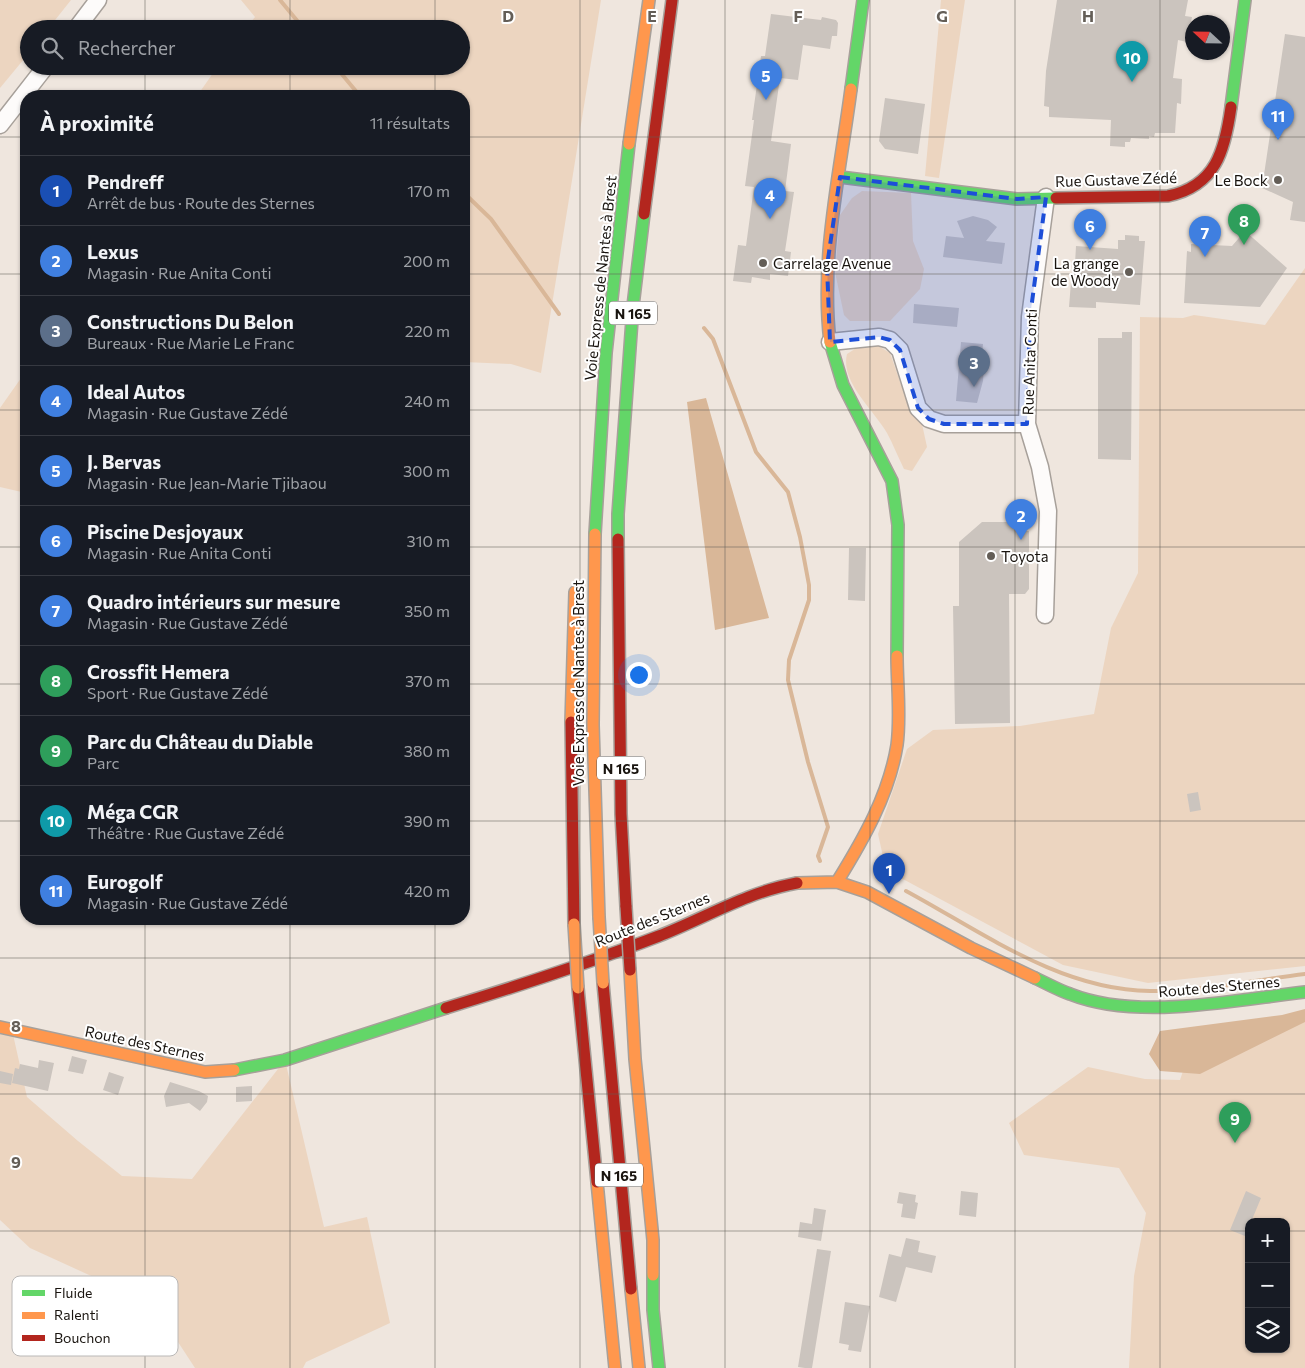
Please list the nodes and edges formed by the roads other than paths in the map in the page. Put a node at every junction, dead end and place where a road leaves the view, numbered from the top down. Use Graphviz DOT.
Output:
graph roads {
  1 [pos="98,0"];
  2 [pos="649,0"];
  3 [pos="672,0"];
  4 [pos="863,0"];
  5 [pos="1244,0"];
  6 [pos="83,20"];
  7 [pos="39,75"];
  8 [pos="27,90"];
  9 [pos="20,99"];
  10 [pos="0,125"];
  11 [pos="840,177"];
  12 [pos="1046,197"];
  13 [pos="830,342"];
  14 [pos="602,404"];
  15 [pos="1027,424"];
  16 [pos="590,431"];
  17 [pos="575,583"];
  18 [pos="1045,615"];
  19 [pos="837,882"];
  20 [pos="1305,992"];
  21 [pos="0,1027"];
  22 [pos="653,1240"];
  23 [pos="664,1293"];
  24 [pos="615,1368"];
  25 [pos="639,1368"];
  26 [pos="659,1368"];
  1 -- 6 [label="street"];
  2 -- 14 [label="main road, Voie Express de Nantes à Brest / N 165"];
  3 -- 22 [label="main road, N 165, bridge"];
  4 -- 11 [label="main road"];
  5 -- 12 [label="main road, Rue Gustave Zédé"];
  7 -- 8 [label="street"];
  9 -- 10 [label="street"];
  11 -- 12 [label="main road, Rue Gustave Zédé"];
  11 -- 13 [label="main road"];
  12 -- 15 [label="street, Rue Anita Conti"];
  13 -- 15 [label="street"];
  13 -- 19 [label="main road"];
  14 -- 16 [label="main road"];
  14 -- 25 [label="main road, Voie Express de Nantes à Brest / N 165, bridge"];
  15 -- 18 [label="street, Rue Anita Conti"];
  17 -- 24 [label="main road, bridge"];
  19 -- 20 [label="main road, Route des Sternes"];
  19 -- 21 [label="main road, Route des Sternes"];
  22 -- 23 [label="main road"];
  22 -- 26 [label="main road, N 165"];
}
